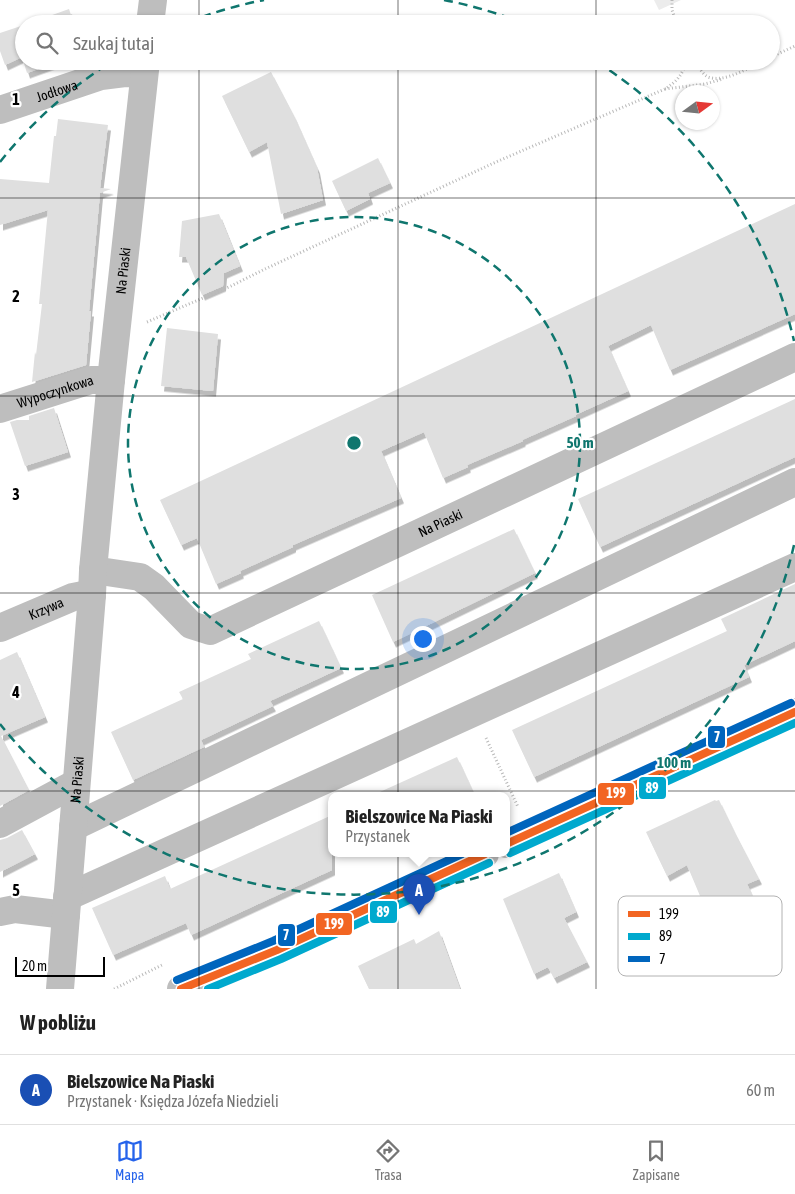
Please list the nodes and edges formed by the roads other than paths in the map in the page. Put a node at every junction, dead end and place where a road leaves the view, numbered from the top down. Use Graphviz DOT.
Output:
graph roads {
  1 [pos="153,0"];
  2 [pos="151,15"];
  3 [pos="137,70"];
  4 [pos="145,70"];
  5 [pos="0,110"];
  6 [pos="795,357"];
  7 [pos="111,380"];
  8 [pos="0,409"];
  9 [pos="795,482"];
  10 [pos="795,567"];
  11 [pos="93,582"];
  12 [pos="0,628"];
  13 [pos="795,712"];
  14 [pos="76,783"];
  15 [pos="0,824"];
  16 [pos="73,827"];
  17 [pos="510,842"];
  18 [pos="478,857"];
  19 [pos="66,906"];
  20 [pos="0,912"];
  21 [pos="60,989"];
  22 [pos="181,989"];
  1 -- 2 [label="street"];
  3 -- 5 [label="street, Jodłowa"];
  4 -- 7 [label="street, Na Piaski"];
  6 -- 11 [label="street, Na Piaski"];
  7 -- 8 [label="street, Wypoczynkowa"];
  7 -- 11 [label="street, Na Piaski"];
  9 -- 16 [label="street"];
  10 -- 19 [label="street"];
  11 -- 12 [label="street, Krzywa"];
  11 -- 14 [label="street, Na Piaski"];
  13 -- 17 [label="street"];
  14 -- 15 [label="street"];
  14 -- 16 [label="street, Na Piaski"];
  16 -- 19 [label="street, Na Piaski"];
  18 -- 22 [label="street"];
  19 -- 20 [label="street"];
  19 -- 21 [label="street, Na Piaski"];
}
